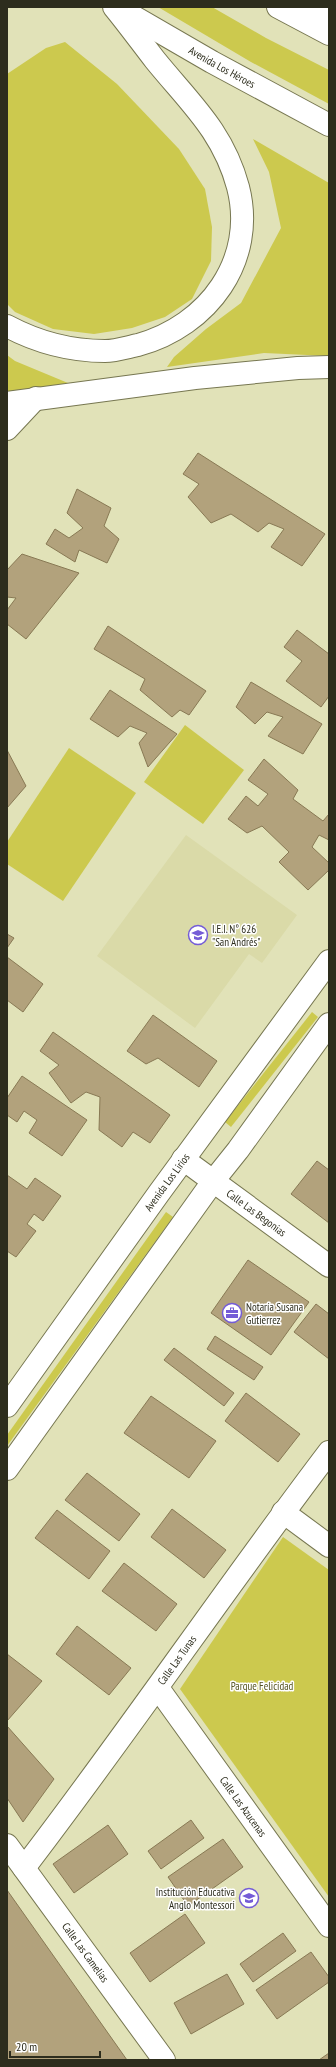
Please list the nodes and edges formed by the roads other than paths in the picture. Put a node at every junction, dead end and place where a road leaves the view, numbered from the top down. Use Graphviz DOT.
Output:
graph roads {
  1 [pos="116,7"];
  2 [pos="278,7"];
  3 [pos="298,7"];
  4 [pos="329,15"];
  5 [pos="329,34"];
  6 [pos="329,125"];
  7 [pos="7,326"];
  8 [pos="329,367"];
  9 [pos="36,398"];
  10 [pos="7,403"];
  11 [pos="7,429"];
  12 [pos="325,973"];
  13 [pos="329,1024"];
  14 [pos="183,1159"];
  15 [pos="214,1180"];
  16 [pos="329,1266"];
  17 [pos="7,1406"];
  18 [pos="329,1452"];
  19 [pos="7,1469"];
  20 [pos="283,1512"];
  21 [pos="329,1546"];
  22 [pos="158,1688"];
  23 [pos="7,1845"];
  24 [pos="24,1868"];
  25 [pos="329,1926"];
  26 [pos="164,2060"];
  1 -- 6 [label="main road, Avenida Los Héroes"];
  1 -- 7 [label="main road"];
  2 -- 5 [label="main road"];
  3 -- 4 [label="main road"];
  8 -- 9 [label="main road"];
  9 -- 10 [label="main road"];
  9 -- 11 [label="main road"];
  12 -- 14 [label="main road, Avenida Los Lirios"];
  13 -- 15 [label="main road"];
  14 -- 15 [label="main road, Calle Las Begonias"];
  14 -- 17 [label="main road, Avenida Los Lirios"];
  15 -- 16 [label="main road, Calle Las Begonias"];
  15 -- 19 [label="main road"];
  18 -- 20 [label="main road, Calle Las Tunas"];
  20 -- 21 [label="main road"];
  20 -- 22 [label="main road, Calle Las Tunas"];
  22 -- 24 [label="main road, Calle Las Tunas"];
  22 -- 25 [label="main road, Calle Las Azucenas"];
  23 -- 24 [label="main road, Calle Las Camelias"];
  24 -- 26 [label="main road, Calle Las Camelias"];
}
